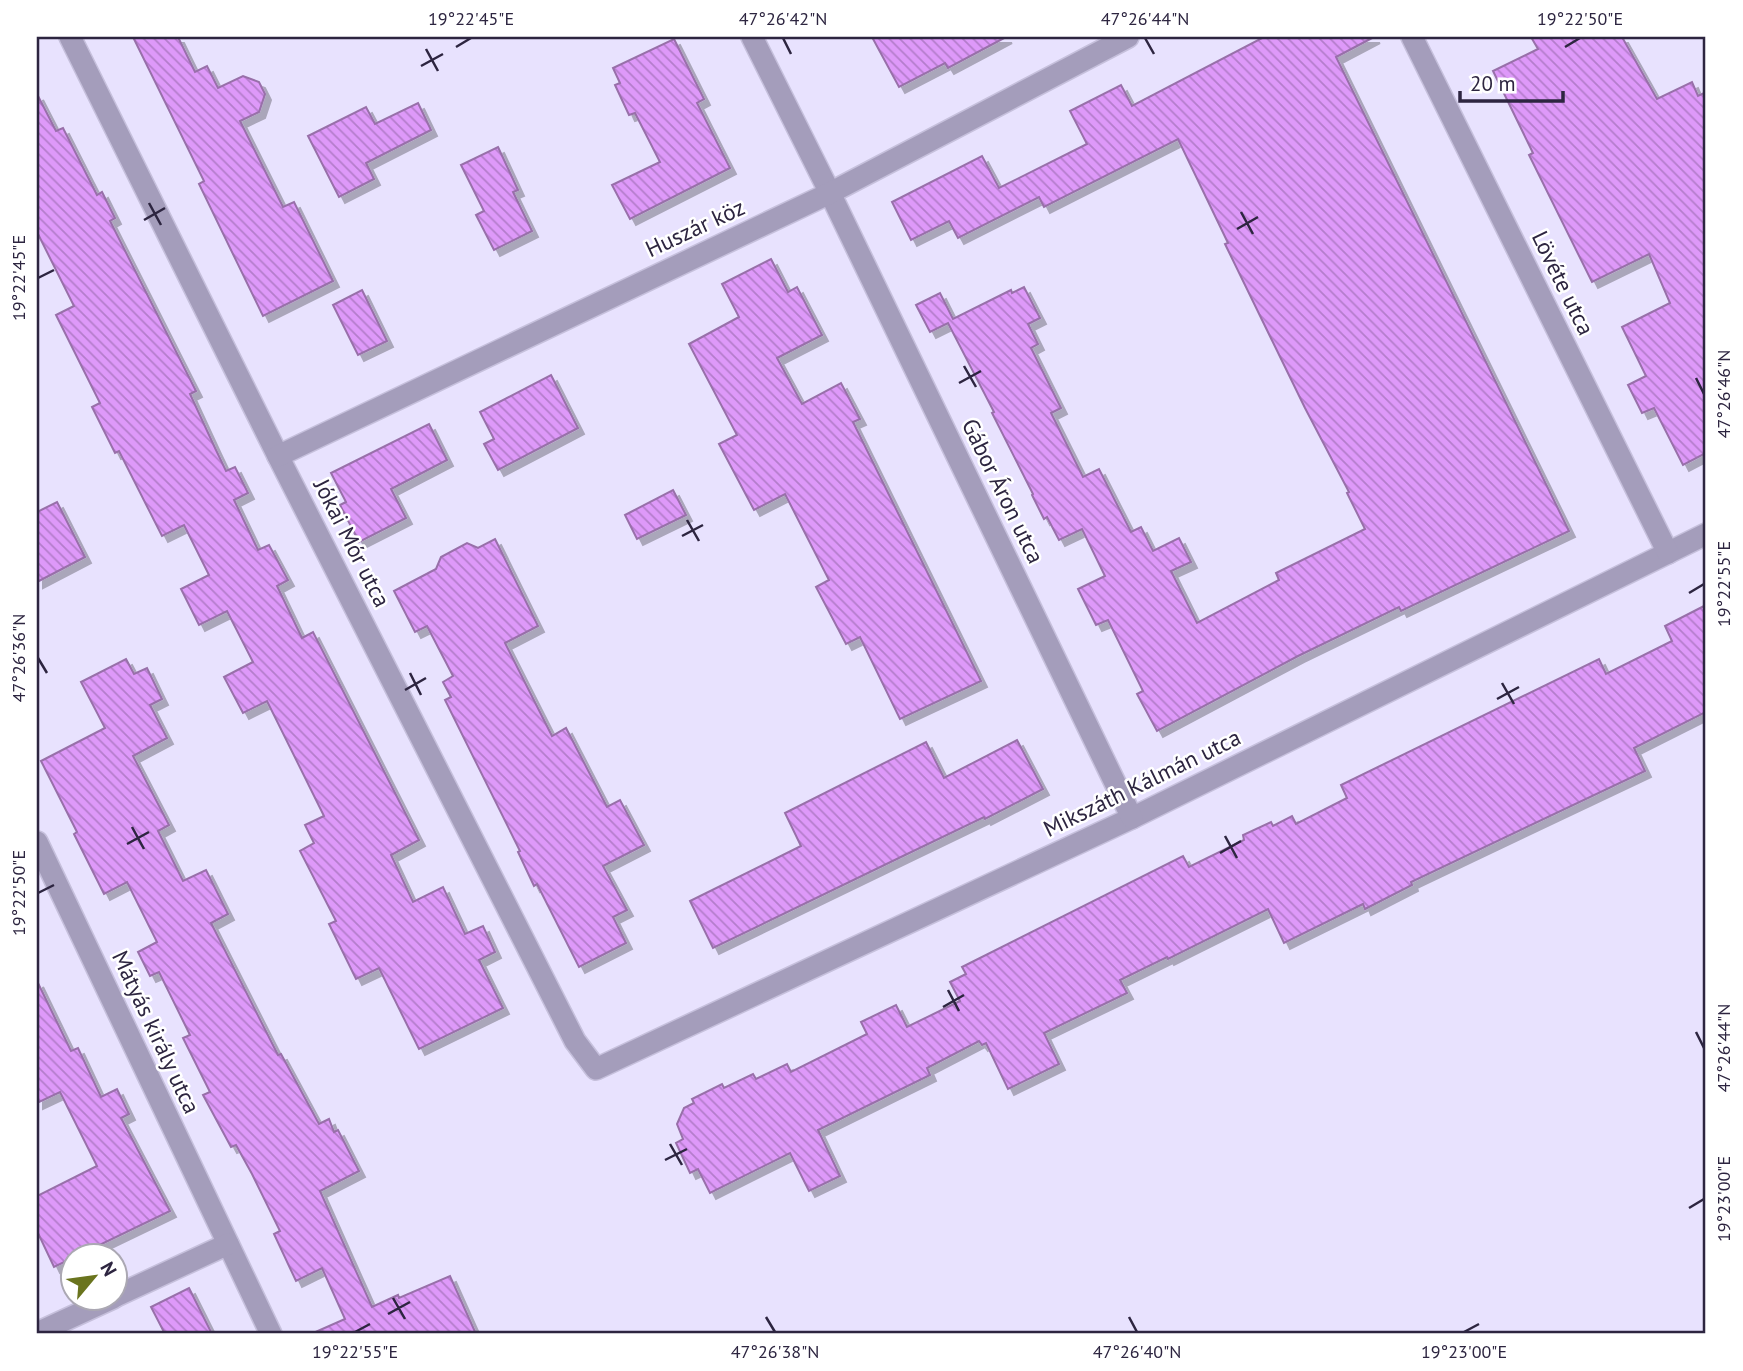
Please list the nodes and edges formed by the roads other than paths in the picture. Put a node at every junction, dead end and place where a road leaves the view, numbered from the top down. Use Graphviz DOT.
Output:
graph roads {
  1 [pos="70,37"];
  2 [pos="752,37"];
  3 [pos="1128,37"];
  4 [pos="1412,37"];
  5 [pos="830,193"];
  6 [pos="278,456"];
  7 [pos="1706,534"];
  8 [pos="1668,553"];
  9 [pos="1132,818"];
  10 [pos="37,842"];
  11 [pos="596,1069"];
  12 [pos="228,1244"];
  13 [pos="130,1290"];
  14 [pos="82,1312"];
  15 [pos="37,1333"];
  16 [pos="271,1334"];
  1 -- 6 [label="street, Jókai Mór utca"];
  2 -- 5 [label="street, Gábor Áron utca"];
  3 -- 5 [label="street, Huszár köz"];
  4 -- 8 [label="street, Lövéte utca"];
  5 -- 6 [label="street, Huszár köz"];
  5 -- 9 [label="street, Gábor Áron utca"];
  6 -- 11 [label="street, Jókai Mór utca"];
  7 -- 8 [label="street, Mikszáth Kálmán utca"];
  8 -- 9 [label="street, Mikszáth Kálmán utca"];
  9 -- 11 [label="street, Mikszáth Kálmán utca"];
  10 -- 12 [label="street, Mátyás király utca"];
  12 -- 13 [label="street"];
  12 -- 16 [label="street, Mátyás király utca"];
  14 -- 15 [label="street"];
}
